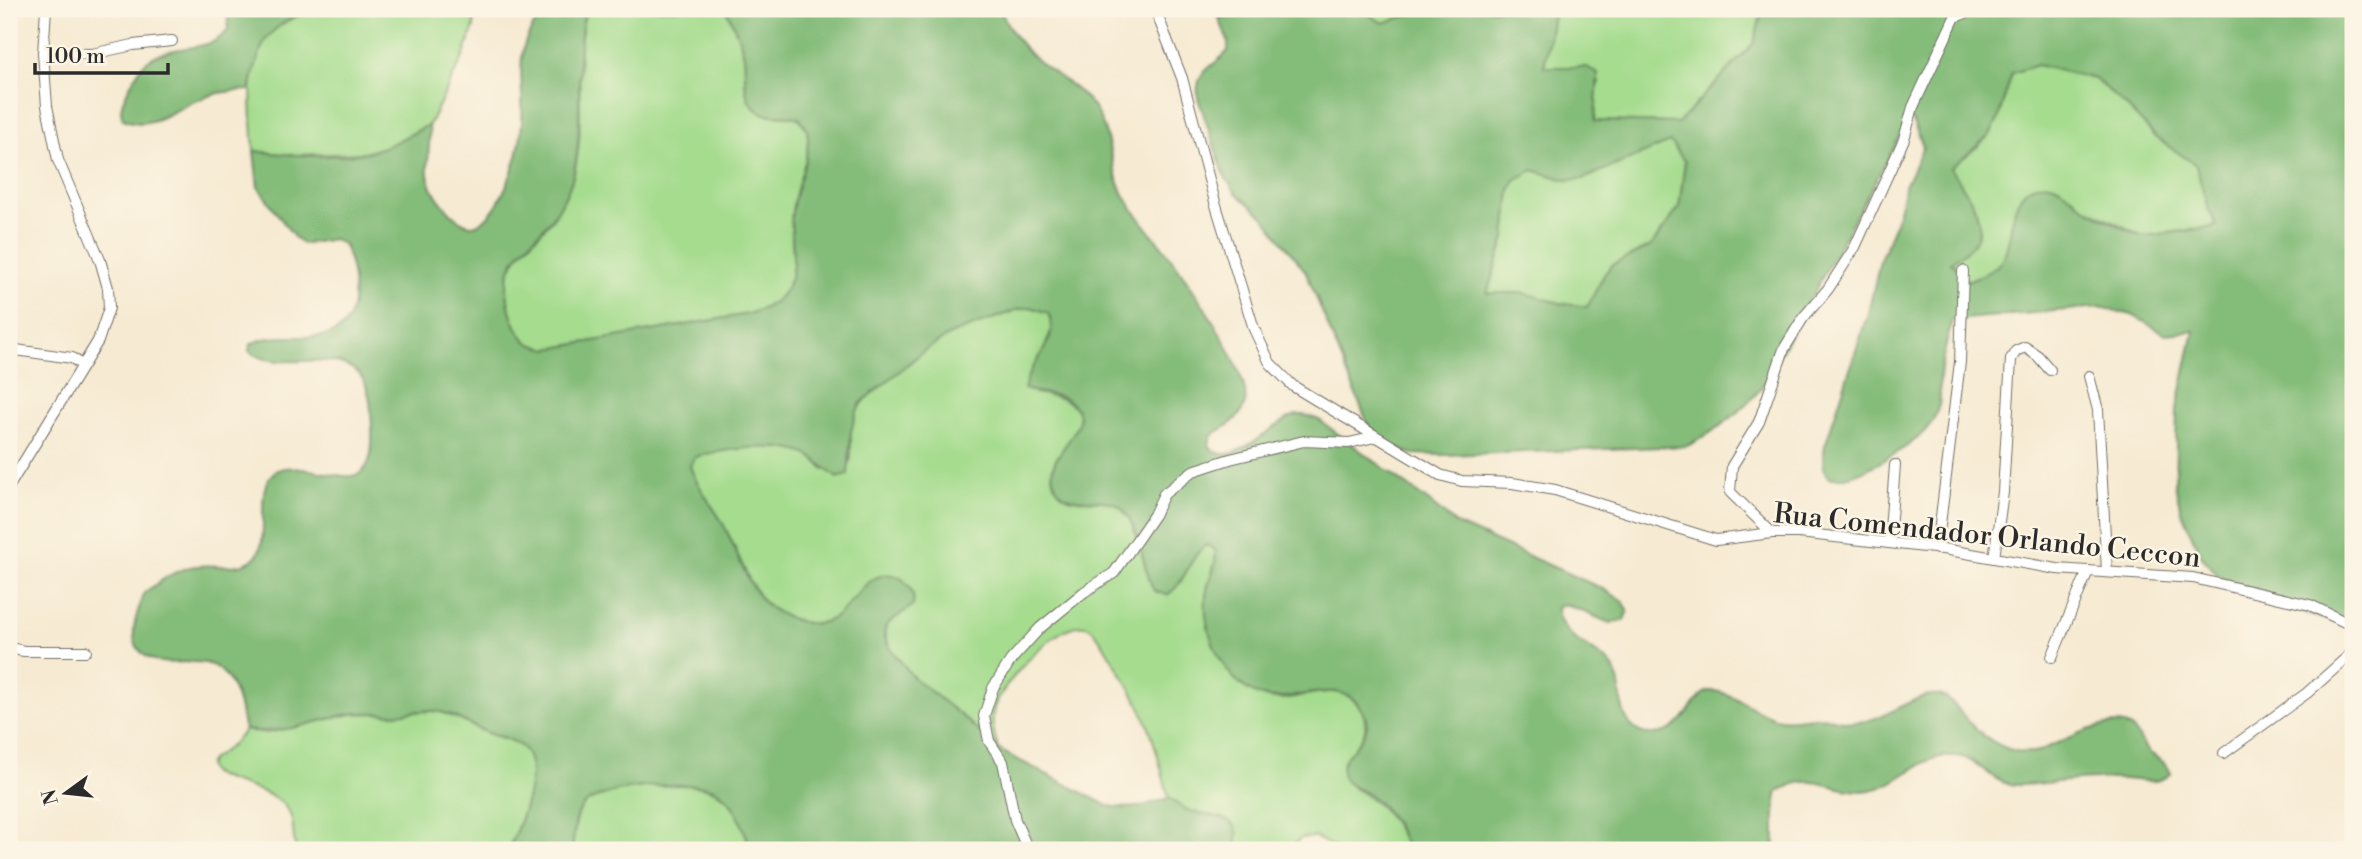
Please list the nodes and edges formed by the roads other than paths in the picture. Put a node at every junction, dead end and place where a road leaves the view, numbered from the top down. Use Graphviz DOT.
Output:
graph roads {
  1 [pos="46,9"];
  2 [pos="1155,9"];
  3 [pos="1976,9"];
  4 [pos="172,41"];
  5 [pos="43,53"];
  6 [pos="1963,271"];
  7 [pos="9,349"];
  8 [pos="82,365"];
  9 [pos="2050,370"];
  10 [pos="2089,376"];
  11 [pos="1375,437"];
  12 [pos="1895,466"];
  13 [pos="9,486"];
  14 [pos="1772,533"];
  15 [pos="1889,543"];
  16 [pos="1937,549"];
  17 [pos="1994,558"];
  18 [pos="2088,571"];
  19 [pos="2107,572"];
  20 [pos="2353,626"];
  21 [pos="9,648"];
  22 [pos="86,650"];
  23 [pos="2353,652"];
  24 [pos="2052,657"];
  25 [pos="2224,753"];
  26 [pos="1028,850"];
  1 -- 5 [label="street"];
  2 -- 11 [label="street, Rua Comendador Orlando Ceccon"];
  3 -- 14 [label="street"];
  4 -- 5 [label="street"];
  5 -- 8 [label="street"];
  6 -- 16 [label="street"];
  7 -- 8 [label="street"];
  8 -- 13 [label="street"];
  9 -- 17 [label="street"];
  10 -- 19 [label="street"];
  11 -- 14 [label="street, Rua Comendador Orlando Ceccon"];
  11 -- 26 [label="street"];
  12 -- 15 [label="street"];
  14 -- 15 [label="street, Rua Comendador Orlando Ceccon"];
  15 -- 16 [label="street, Rua Comendador Orlando Ceccon"];
  16 -- 17 [label="street, Rua Comendador Orlando Ceccon"];
  17 -- 18 [label="street, Rua Comendador Orlando Ceccon"];
  18 -- 19 [label="street, Rua Comendador Orlando Ceccon"];
  18 -- 24 [label="street"];
  19 -- 20 [label="street, Rua Comendador Orlando Ceccon"];
  21 -- 22 [label="street"];
  23 -- 25 [label="street"];
}
